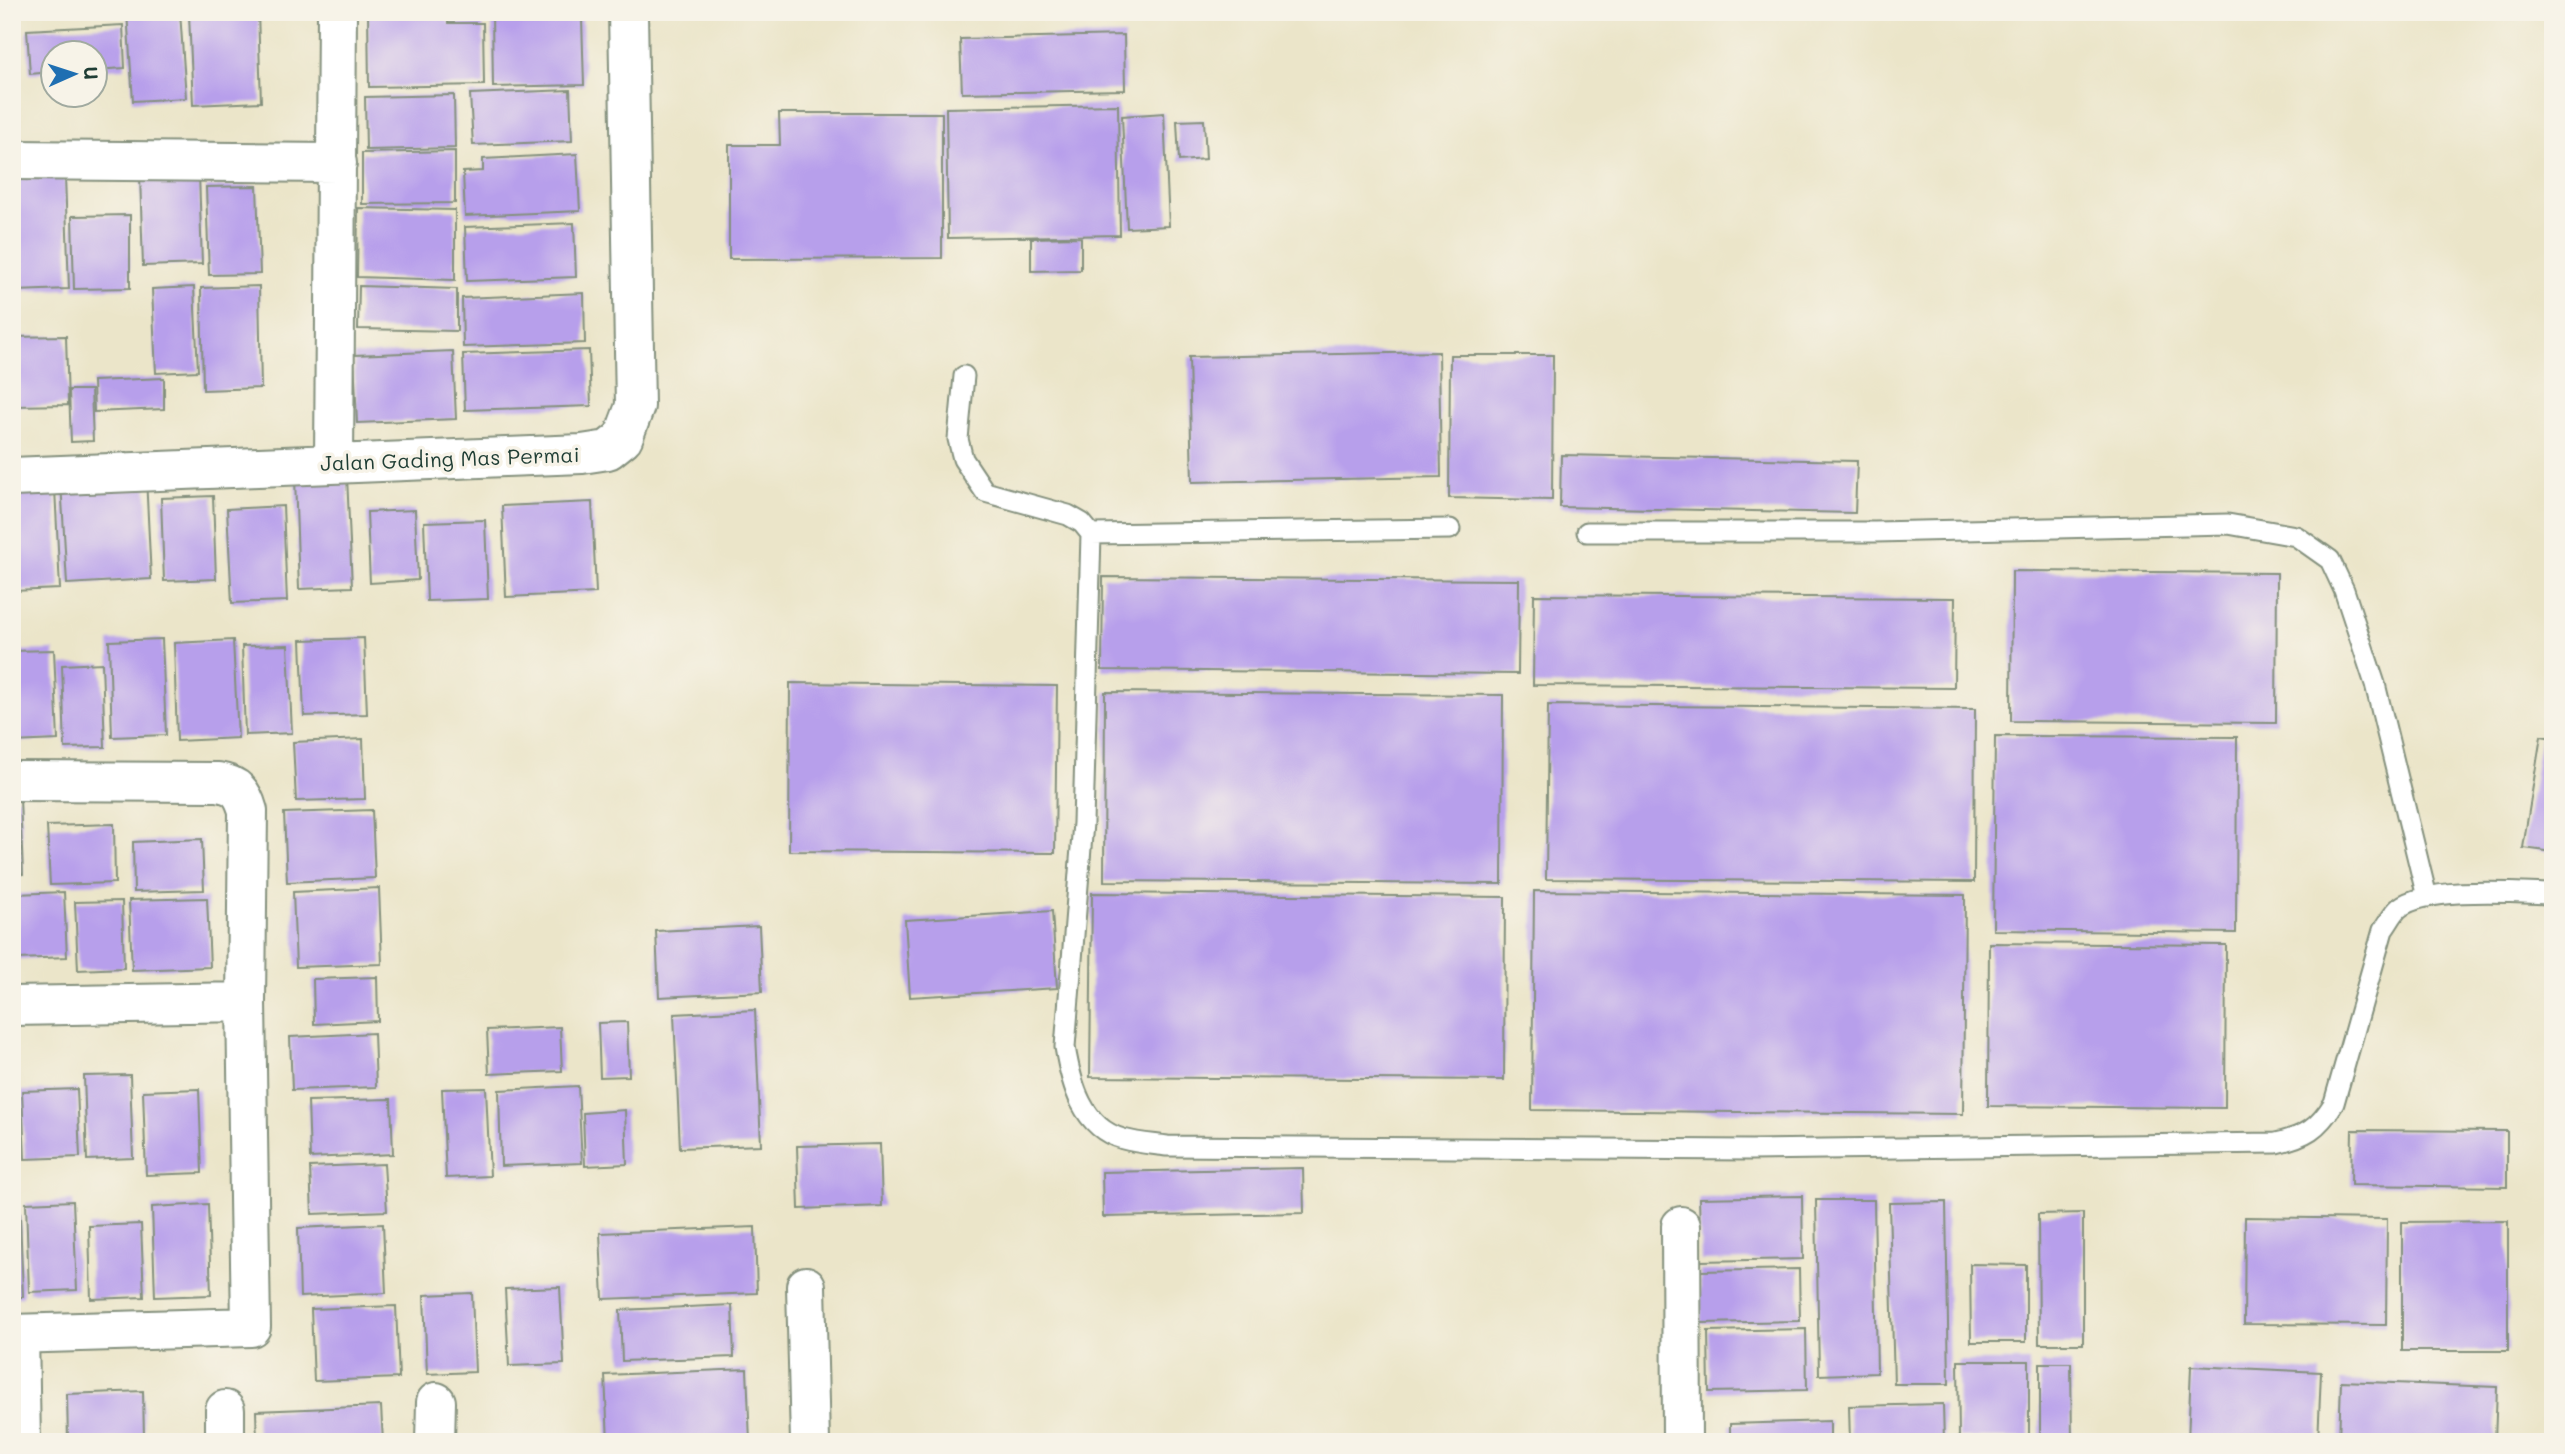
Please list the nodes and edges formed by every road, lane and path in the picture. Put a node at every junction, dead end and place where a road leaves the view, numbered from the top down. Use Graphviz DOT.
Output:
graph roads {
  1 [pos="337,12"];
  2 [pos="628,12"];
  3 [pos="12,160"];
  4 [pos="337,163"];
  5 [pos="964,376"];
  6 [pos="334,463"];
  7 [pos="12,477"];
  8 [pos="1450,529"];
  9 [pos="1587,532"];
  10 [pos="1091,534"];
  11 [pos="12,781"];
  12 [pos="2553,894"];
  13 [pos="2427,897"];
  14 [pos="246,1002"];
  15 [pos="12,1006"];
  16 [pos="1681,1226"];
  17 [pos="806,1286"];
  18 [pos="16,1334"];
  19 [pos="436,1402"];
  20 [pos="21,1442"];
  21 [pos="435,1442"];
  22 [pos="810,1442"];
  23 [pos="1682,1442"];
  1 -- 4 [label="street"];
  2 -- 6 [label="street, Jalan Gading Mas Permai"];
  3 -- 4 [label="street"];
  4 -- 6 [label="street"];
  5 -- 10 [label="lane"];
  6 -- 7 [label="street, Jalan Gading Mas Permai"];
  8 -- 10 [label="lane"];
  9 -- 13 [label="lane"];
  10 -- 13 [label="lane"];
  11 -- 14 [label="street"];
  12 -- 13 [label="lane"];
  14 -- 15 [label="street"];
  14 -- 18 [label="street"];
  16 -- 23 [label="street"];
  17 -- 22 [label="street"];
  18 -- 20 [label="street"];
  19 -- 21 [label="street"];
}
